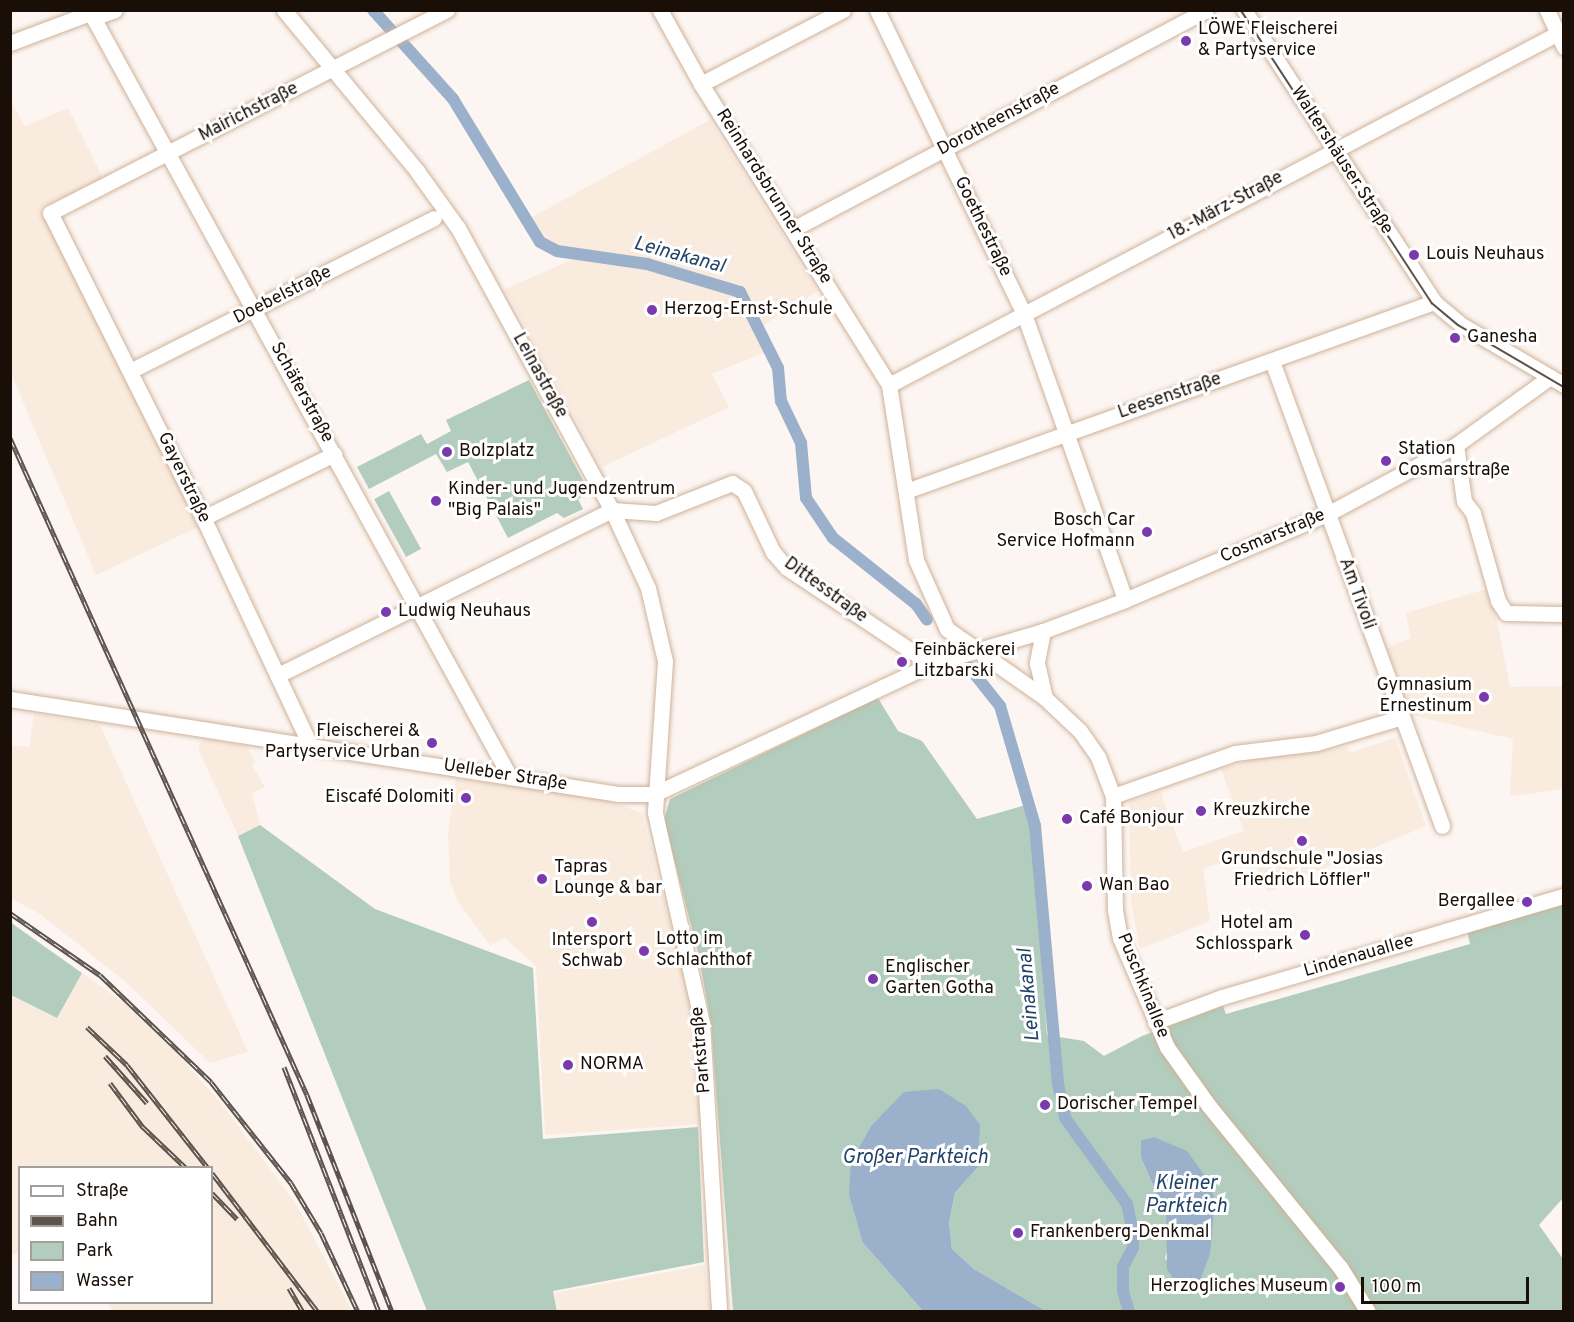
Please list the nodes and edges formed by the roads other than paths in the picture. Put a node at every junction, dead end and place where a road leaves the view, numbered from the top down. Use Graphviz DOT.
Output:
graph roads {
  1 [pos="115,10"];
  2 [pos="284,10"];
  3 [pos="447,10"];
  4 [pos="660,10"];
  5 [pos="843,10"];
  6 [pos="877,10"];
  7 [pos="1206,10"];
  8 [pos="1244,10"];
  9 [pos="1546,10"];
  10 [pos="91,14"];
  11 [pos="1562,36"];
  12 [pos="10,43"];
  13 [pos="333,71"];
  14 [pos="701,84"];
  15 [pos="945,149"];
  16 [pos="1335,150"];
  17 [pos="167,155"];
  18 [pos="50,213"];
  19 [pos="434,218"];
  20 [pos="793,229"];
  21 [pos="1434,302"];
  22 [pos="255,310"];
  23 [pos="1024,314"];
  24 [pos="1272,361"];
  25 [pos="130,371"];
  26 [pos="1550,376"];
  27 [pos="889,385"];
  28 [pos="1563,385"];
  29 [pos="1067,433"];
  30 [pos="1456,445"];
  31 [pos="334,454"];
  32 [pos="906,491"];
  33 [pos="612,510"];
  34 [pos="1327,514"];
  35 [pos="203,518"];
  36 [pos="1125,600"];
  37 [pos="418,605"];
  38 [pos="1563,614"];
  39 [pos="1043,631"];
  40 [pos="972,649"];
  41 [pos="931,664"];
  42 [pos="278,675"];
  43 [pos="1045,698"];
  44 [pos="10,699"];
  45 [pos="1402,717"];
  46 [pos="311,747"];
  47 [pos="510,777"];
  48 [pos="654,794"];
  49 [pos="1113,796"];
  50 [pos="1442,826"];
  51 [pos="1563,896"];
  52 [pos="1155,1022"];
  53 [pos="719,1311"];
  54 [pos="1368,1311"];
  1 -- 10 [label="street"];
  2 -- 13 [label="street, Leinastraße"];
  3 -- 13 [label="street, Mairichstraße"];
  4 -- 14 [label="street, Reinhardsbrunner Straße"];
  5 -- 14 [label="street"];
  6 -- 15 [label="street, Goethestraße"];
  7 -- 15 [label="street, Dorotheenstraße"];
  8 -- 16 [label="street, Waltershäuser Straße"];
  9 -- 11 [label="street"];
  10 -- 12 [label="street"];
  10 -- 17 [label="street, Schäferstraße"];
  11 -- 16 [label="street, 18.-März-Straße"];
  13 -- 17 [label="street, Mairichstraße"];
  13 -- 33 [label="street, Leinastraße"];
  14 -- 20 [label="street, Reinhardsbrunner Straße"];
  15 -- 20 [label="street, Dorotheenstraße"];
  15 -- 23 [label="street, Goethestraße"];
  16 -- 21 [label="street, Waltershäuser Straße"];
  16 -- 23 [label="street, 18.-März-Straße"];
  17 -- 18 [label="street, Mairichstraße"];
  17 -- 22 [label="street, Schäferstraße"];
  18 -- 25 [label="street, Gayerstraße"];
  19 -- 22 [label="street, Doebelstraße"];
  20 -- 27 [label="street, Reinhardsbrunner Straße"];
  21 -- 24 [label="street, Leesenstraße"];
  21 -- 26 [label="street, Waltershäuser Straße"];
  22 -- 25 [label="street, Doebelstraße"];
  22 -- 31 [label="street, Schäferstraße"];
  23 -- 27 [label="street, 18.-März-Straße"];
  23 -- 29 [label="street, Goethestraße"];
  24 -- 29 [label="street, Leesenstraße"];
  24 -- 34 [label="street, Am Tivoli"];
  25 -- 35 [label="street, Gayerstraße"];
  26 -- 28 [label="street, Waltershäuser Straße"];
  26 -- 30 [label="street, Cosmarstraße"];
  27 -- 32 [label="street, Reinhardsbrunner Straße"];
  29 -- 32 [label="street, Leesenstraße"];
  29 -- 36 [label="street, Goethestraße"];
  30 -- 34 [label="street, Cosmarstraße"];
  30 -- 38 [label="street"];
  31 -- 35 [label="street"];
  31 -- 37 [label="street, Schäferstraße"];
  32 -- 40 [label="street, Reinhardsbrunner Straße"];
  33 -- 37 [label="street"];
  33 -- 41 [label="street, Dittesstraße"];
  33 -- 48 [label="street, Leinastraße"];
  34 -- 36 [label="street, Cosmarstraße"];
  34 -- 45 [label="street, Am Tivoli"];
  35 -- 42 [label="street, Gayerstraße"];
  36 -- 39 [label="street, Cosmarstraße"];
  37 -- 42 [label="street"];
  37 -- 47 [label="street, Schäferstraße"];
  39 -- 40 [label="street, Cosmarstraße"];
  39 -- 43 [label="street"];
  40 -- 41 [label="street, Uelleber Straße"];
  40 -- 43 [label="street, Puschkinallee"];
  41 -- 48 [label="street, Uelleber Straße"];
  42 -- 46 [label="street, Gayerstraße"];
  43 -- 49 [label="street, Puschkinallee"];
  44 -- 46 [label="street, Uelleber Straße"];
  45 -- 49 [label="street"];
  45 -- 50 [label="street, Am Tivoli"];
  46 -- 47 [label="street, Uelleber Straße"];
  47 -- 48 [label="street, Uelleber Straße"];
  48 -- 53 [label="street, Parkstraße"];
  49 -- 52 [label="street, Puschkinallee"];
  51 -- 52 [label="street, Lindenauallee"];
  52 -- 54 [label="street, Puschkinallee"];
}
